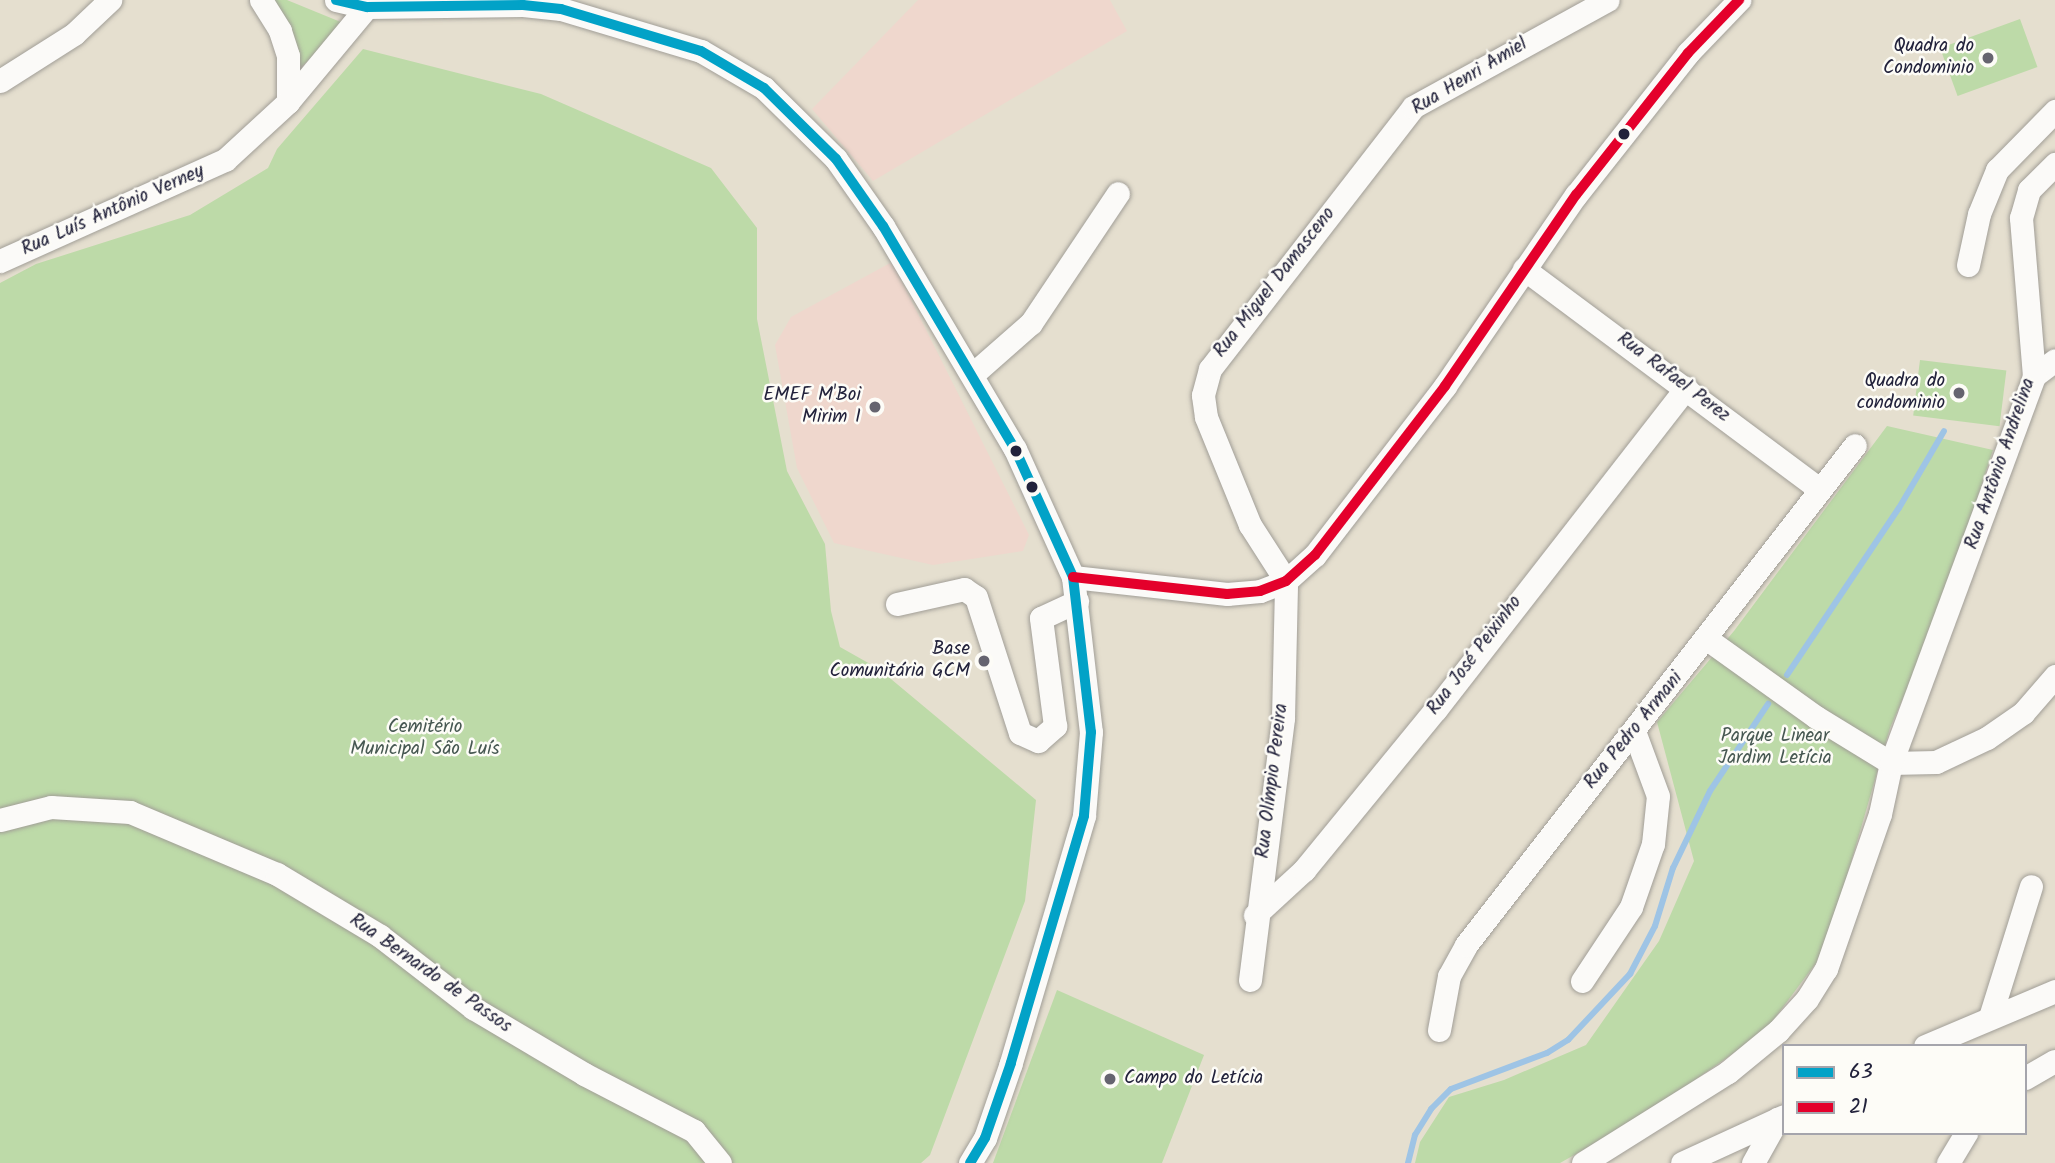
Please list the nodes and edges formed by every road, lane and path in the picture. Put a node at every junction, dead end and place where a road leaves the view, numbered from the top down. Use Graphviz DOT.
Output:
graph roads {
  1 [pos="110,0"];
  2 [pos="261,0"];
  3 [pos="336,0"];
  4 [pos="1608,0"];
  5 [pos="1739,0"];
  6 [pos="367,7"];
  7 [pos="0,81"];
  8 [pos="288,102"];
  9 [pos="2055,110"];
  10 [pos="2055,164"];
  11 [pos="1354,179"];
  12 [pos="1118,193"];
  13 [pos="0,261"];
  14 [pos="1968,265"];
  15 [pos="1524,269"];
  16 [pos="2055,360"];
  17 [pos="973,374"];
  18 [pos="2034,376"];
  19 [pos="1686,388"];
  20 [pos="1855,444"];
  21 [pos="1819,489"];
  22 [pos="1073,578"];
  23 [pos="1286,581"];
  24 [pos="1077,601"];
  25 [pos="897,604"];
  26 [pos="1707,639"];
  27 [pos="2055,676"];
  28 [pos="1634,731"];
  29 [pos="1891,763"];
  30 [pos="0,820"];
  31 [pos="2031,886"];
  32 [pos="1255,915"];
  33 [pos="1250,980"];
  34 [pos="1582,981"];
  35 [pos="2055,990"];
  36 [pos="1990,1017"];
  37 [pos="1440,1030"];
  38 [pos="1929,1044"];
  39 [pos="2055,1061"];
  40 [pos="2027,1077"];
  41 [pos="1781,1117"];
  42 [pos="1965,1135"];
  43 [pos="720,1163"];
  44 [pos="970,1163"];
  45 [pos="1583,1163"];
  46 [pos="1682,1163"];
  47 [pos="1753,1163"];
  48 [pos="1948,1163"];
  1 -- 7 [label="street"];
  2 -- 8 [label="street"];
  3 -- 6 [label="street"];
  4 -- 11 [label="street, Rua Henri Amiel"];
  5 -- 15 [label="street"];
  6 -- 8 [label="street, Rua Luís Antônio Verney"];
  6 -- 17 [label="street"];
  8 -- 13 [label="street, Rua Luís Antônio Verney"];
  9 -- 14 [label="street"];
  10 -- 18 [label="street, Rua Antônio Andrelina"];
  11 -- 23 [label="street, Rua Miguel Damasceno"];
  12 -- 17 [label="street"];
  15 -- 19 [label="street, Rua Rafael Perez"];
  15 -- 23 [label="street"];
  16 -- 18 [label="street"];
  17 -- 22 [label="street"];
  18 -- 29 [label="street, Rua Antônio Andrelina"];
  19 -- 21 [label="street, Rua Rafael Perez"];
  19 -- 32 [label="street, Rua José Peixinho"];
  20 -- 21 [label="street, Rua Pedro Armani"];
  21 -- 26 [label="street, Rua Pedro Armani"];
  22 -- 23 [label="street"];
  22 -- 24 [label="street"];
  23 -- 32 [label="street, Rua Olímpio Pereira"];
  24 -- 25 [label="street"];
  24 -- 44 [label="street"];
  26 -- 28 [label="street, Rua Pedro Armani"];
  26 -- 29 [label="street"];
  27 -- 29 [label="street"];
  28 -- 34 [label="street"];
  28 -- 37 [label="street, Rua Pedro Armani"];
  29 -- 45 [label="street, Rua Antônio Andrelina"];
  30 -- 43 [label="street, Rua Bernardo de Passos"];
  31 -- 36 [label="street"];
  32 -- 33 [label="street, Rua Olímpio Pereira"];
  35 -- 36 [label="street"];
  36 -- 38 [label="street"];
  39 -- 40 [label="street"];
  41 -- 46 [label="street"];
  41 -- 47 [label="street"];
  42 -- 48 [label="street"];
}
